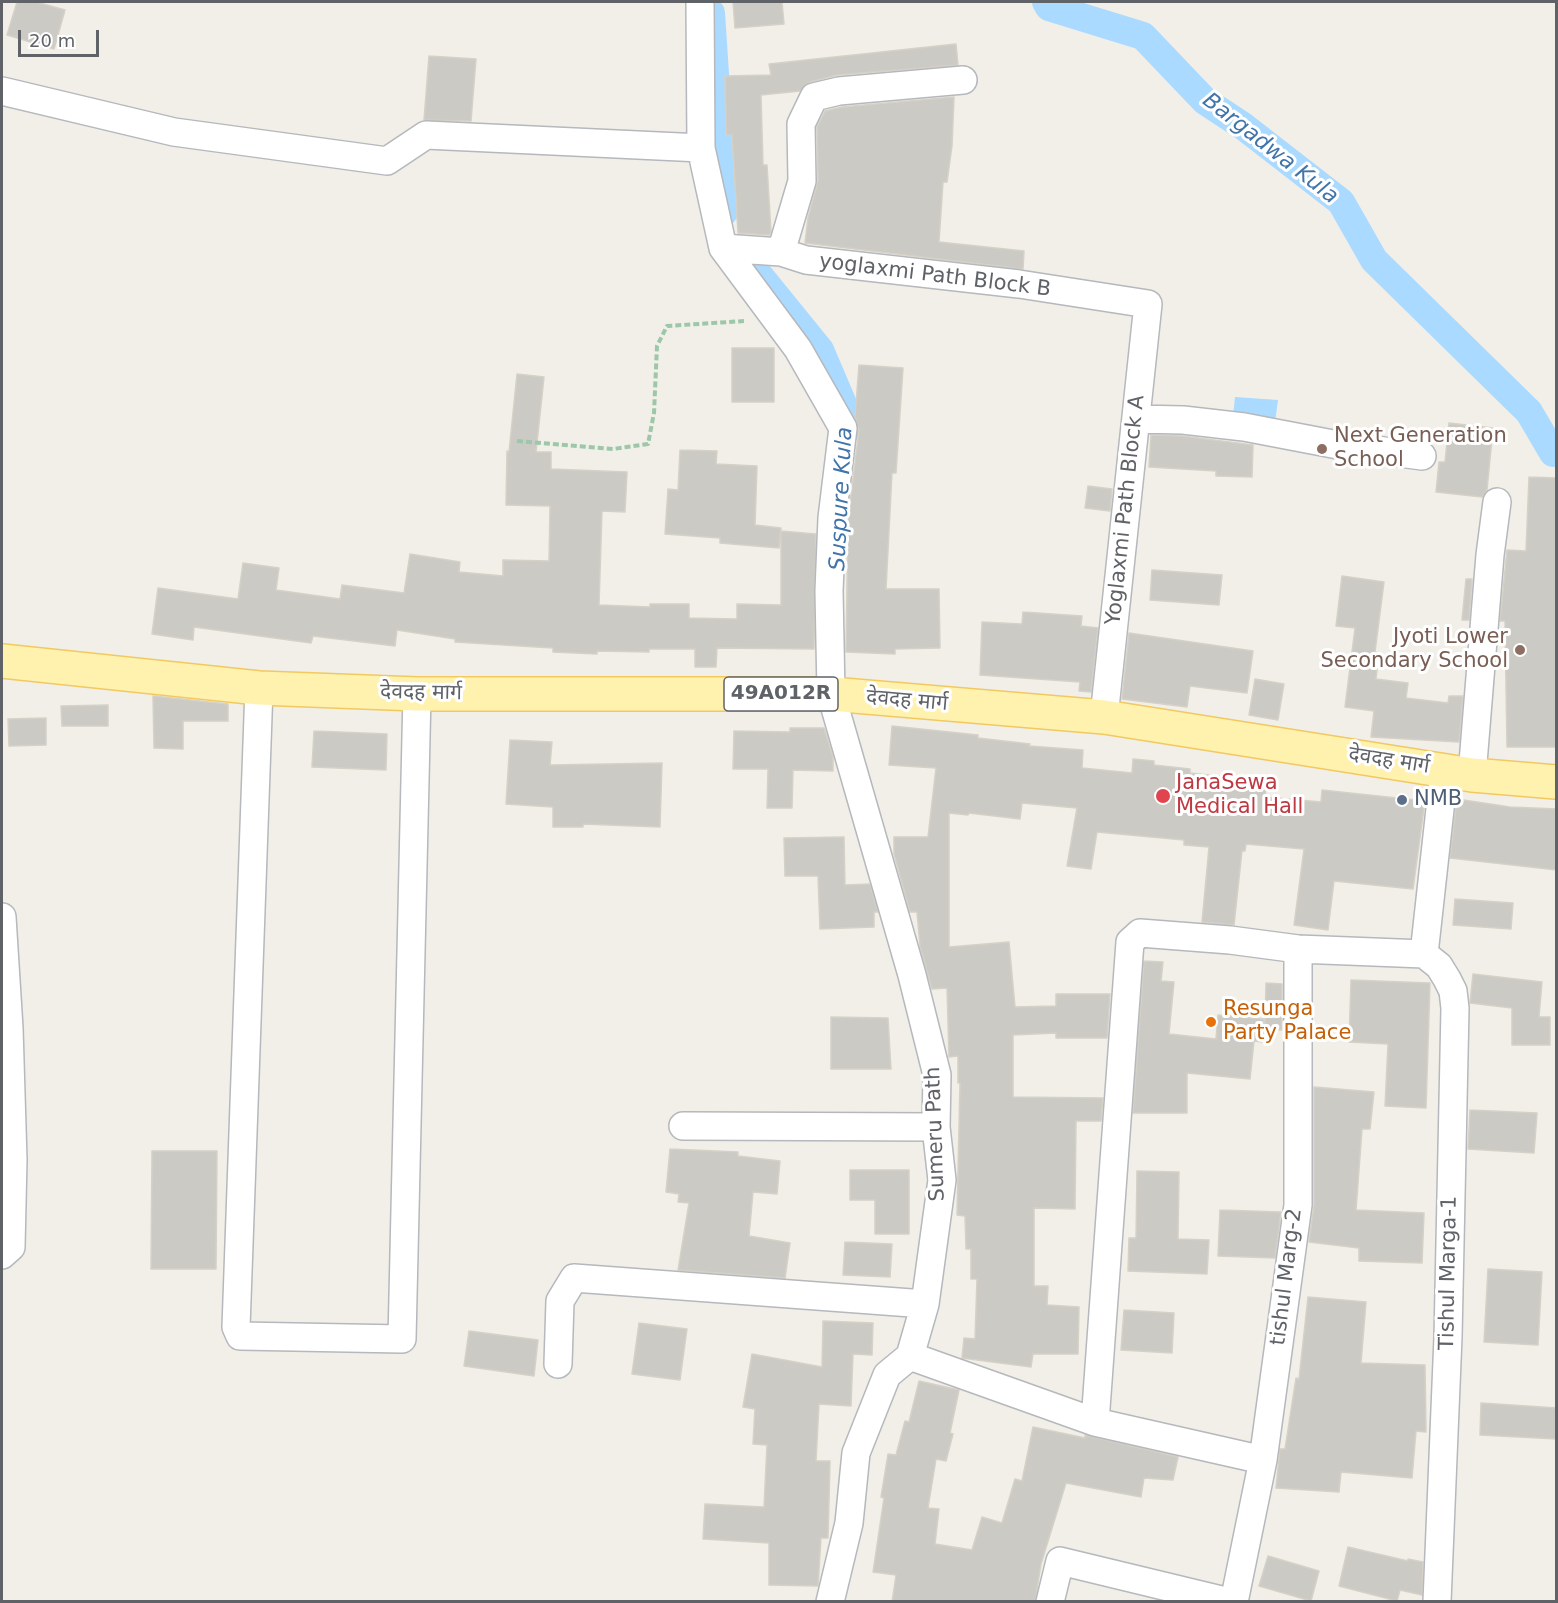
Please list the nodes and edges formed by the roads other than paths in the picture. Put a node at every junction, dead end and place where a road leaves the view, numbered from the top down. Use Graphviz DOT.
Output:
graph roads {
  1 [pos="700,2"];
  2 [pos="963,80"];
  3 [pos="2,91"];
  4 [pos="701,148"];
  5 [pos="723,248"];
  6 [pos="781,252"];
  7 [pos="1148,304"];
  8 [pos="1136,419"];
  9 [pos="1422,456"];
  10 [pos="1497,502"];
  11 [pos="2,661"];
  12 [pos="259,688"];
  13 [pos="417,694"];
  14 [pos="831,694"];
  15 [pos="1104,717"];
  16 [pos="1461,773"];
  17 [pos="1557,782"];
  18 [pos="2,917"];
  19 [pos="1298,949"];
  20 [pos="1424,954"];
  21 [pos="683,1126"];
  22 [pos="936,1127"];
  23 [pos="2,1255"];
  24 [pos="925,1304"];
  25 [pos="910,1356"];
  26 [pos="558,1364"];
  27 [pos="1095,1422"];
  28 [pos="1263,1460"];
  29 [pos="830,1602"];
  30 [pos="1050,1602"];
  31 [pos="1232,1602"];
  32 [pos="1437,1602"];
  1 -- 4 [label="street"];
  2 -- 6 [label="street"];
  3 -- 4 [label="street"];
  4 -- 5 [label="street"];
  5 -- 6 [label="street, yoglaxmi Path Block B"];
  5 -- 14 [label="street, Sumeru Path"];
  6 -- 7 [label="street, yoglaxmi Path Block B"];
  7 -- 8 [label="street, Yoglaxmi Path Block A"];
  8 -- 9 [label="street"];
  8 -- 15 [label="street, Yoglaxmi Path Block A"];
  10 -- 16 [label="street"];
  11 -- 12 [label="main road, देवदह मार्ग / 49A012R"];
  12 -- 13 [label="main road, देवदह मार्ग / 49A012R"];
  12 -- 13 [label="street"];
  13 -- 14 [label="main road, देवदह मार्ग / 49A012R"];
  14 -- 15 [label="main road, देवदह मार्ग / 49A012R"];
  14 -- 22 [label="street, Sumeru Path"];
  15 -- 16 [label="main road, देवदह मार्ग / 49A012R"];
  16 -- 17 [label="main road, देवदह मार्ग / 49A012R"];
  16 -- 20 [label="street"];
  18 -- 23 [label="street"];
  19 -- 20 [label="street"];
  19 -- 27 [label="street"];
  19 -- 28 [label="street, tishul Marg-2"];
  20 -- 32 [label="street, Tishul Marga-1"];
  21 -- 22 [label="street"];
  22 -- 24 [label="street, Sumeru Path"];
  24 -- 25 [label="street, Sumeru Path"];
  24 -- 26 [label="street"];
  25 -- 27 [label="street"];
  25 -- 29 [label="street"];
  27 -- 28 [label="street"];
  28 -- 31 [label="street, tishul Marg-2"];
  30 -- 31 [label="street"];
}
